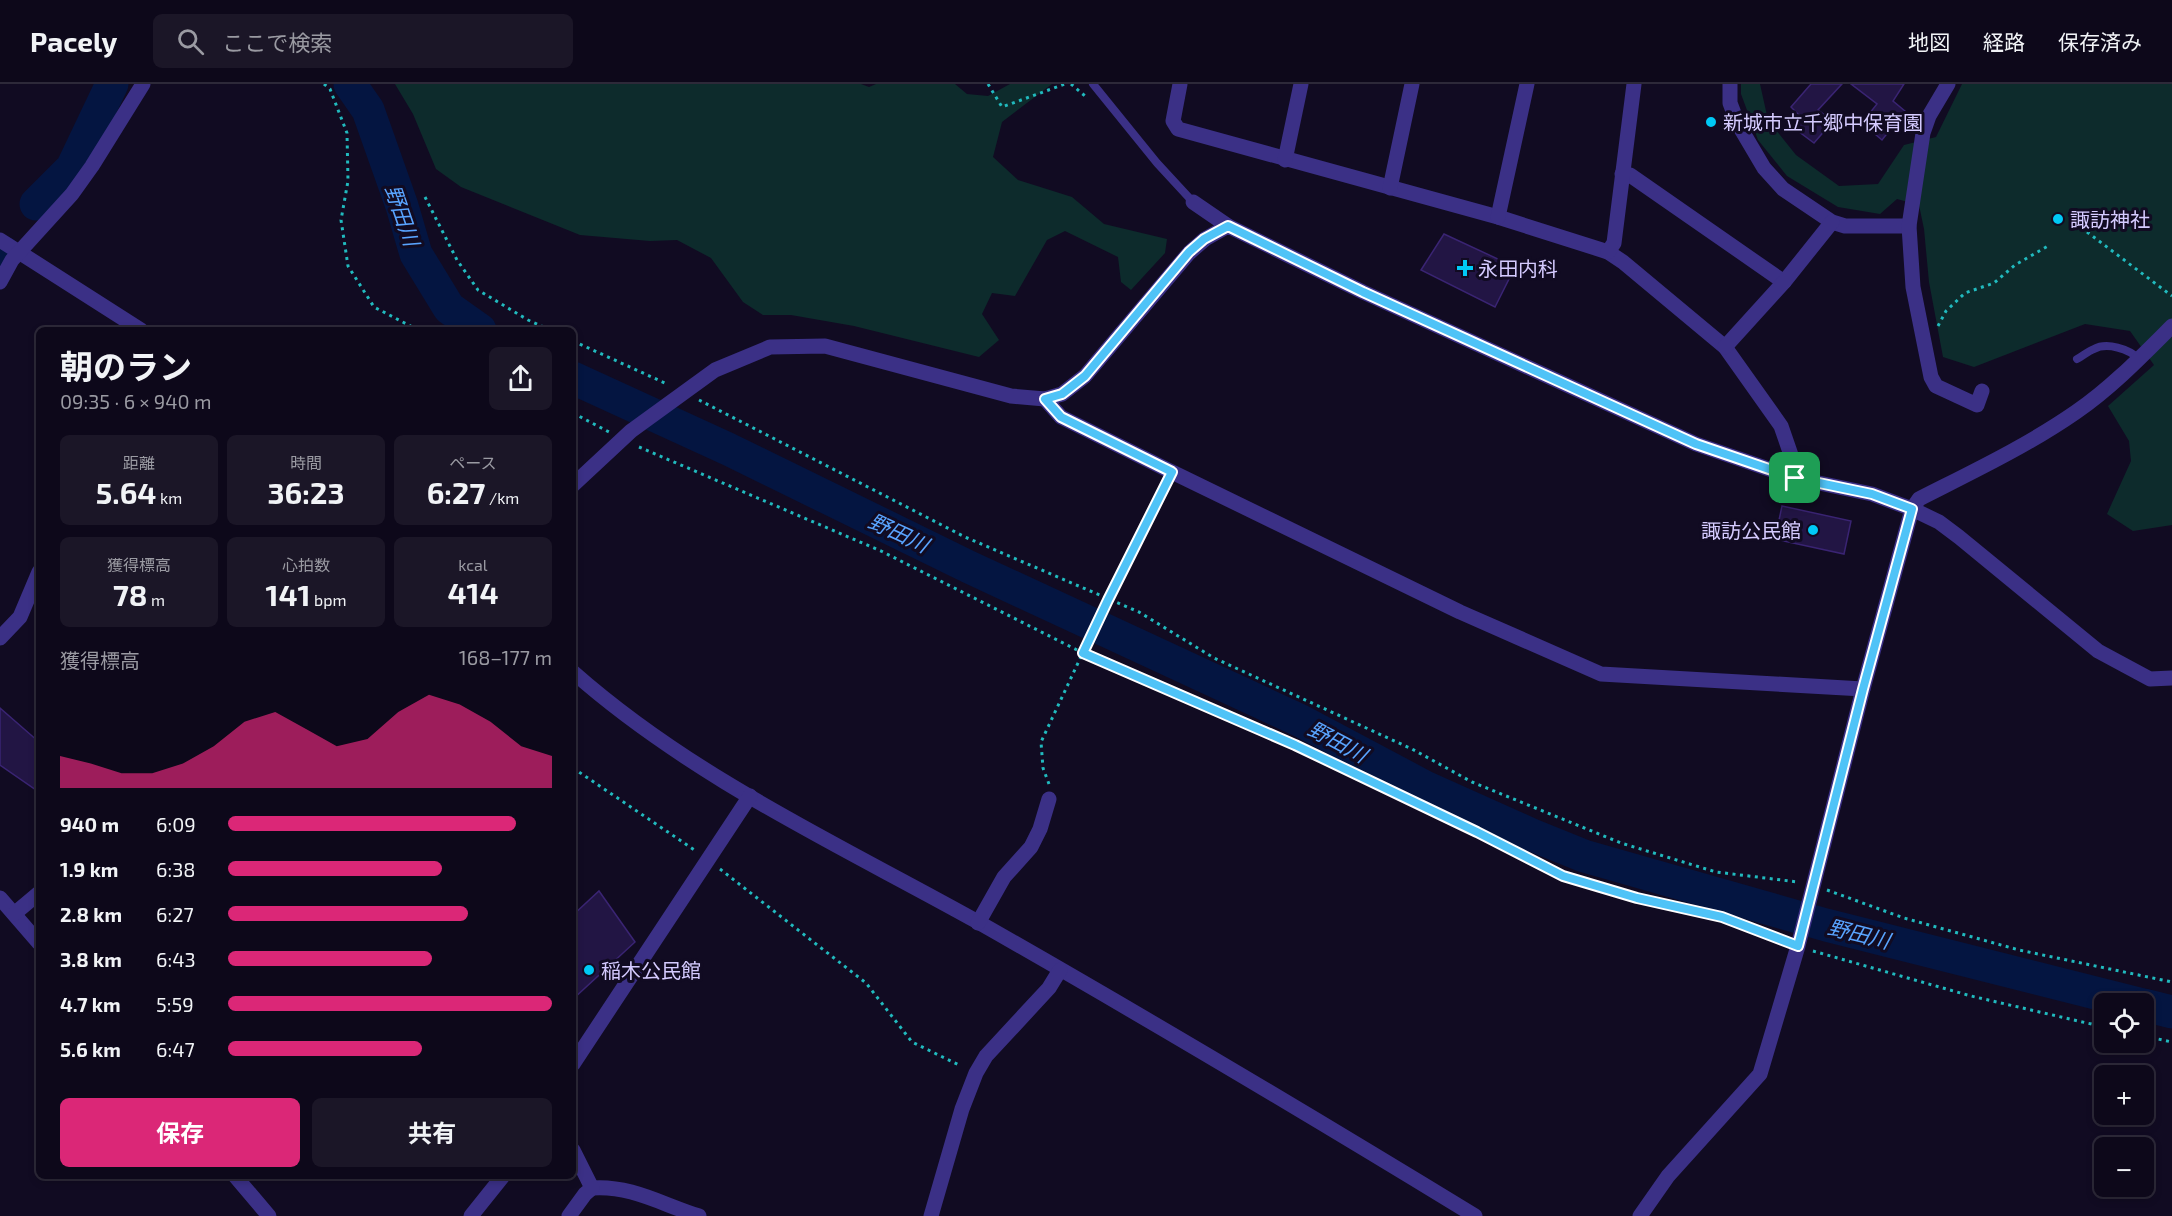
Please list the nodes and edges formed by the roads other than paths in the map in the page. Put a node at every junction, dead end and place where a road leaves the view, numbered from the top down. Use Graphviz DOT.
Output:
graph roads {
  1 [pos="143,84"];
  2 [pos="1093,84"];
  3 [pos="1180,84"];
  4 [pos="1301,84"];
  5 [pos="1412,84"];
  6 [pos="1527,84"];
  7 [pos="1634,84"];
  8 [pos="1730,84"];
  9 [pos="1948,84"];
  10 [pos="1284,160"];
  11 [pos="1622,174"];
  12 [pos="1390,188"];
  13 [pos="1193,202"];
  14 [pos="1498,217"];
  15 [pos="1832,222"];
  16 [pos="1228,226"];
  17 [pos="1909,226"];
  18 [pos="0,240"];
  19 [pos="20,252"];
  20 [pos="1608,252"];
  21 [pos="0,282"];
  22 [pos="1784,282"];
  23 [pos="2172,326"];
  24 [pos="136,327"];
  25 [pos="1725,347"];
  26 [pos="2077,359"];
  27 [pos="2139,359"];
  28 [pos="1982,391"];
  29 [pos="1045,399"];
  30 [pos="1795,478"];
  31 [pos="576,482"];
  32 [pos="1912,509"];
  33 [pos="36,579"];
  34 [pos="0,638"];
  35 [pos="576,675"];
  36 [pos="2172,678"];
  37 [pos="1863,689"];
  38 [pos="750,796"];
  39 [pos="1049,800"];
  40 [pos="36,896"];
  41 [pos="0,898"];
  42 [pos="14,914"];
  43 [pos="978,923"];
  44 [pos="36,940"];
  45 [pos="1060,970"];
  46 [pos="576,1059"];
  47 [pos="576,1156"];
  48 [pos="238,1179"];
  49 [pos="501,1179"];
  50 [pos="592,1188"];
  51 [pos="269,1216"];
  52 [pos="471,1216"];
  53 [pos="569,1216"];
  54 [pos="699,1216"];
  55 [pos="931,1216"];
  56 [pos="1475,1216"];
  57 [pos="1640,1216"];
  1 -- 19 [label="street"];
  2 -- 13 [label="lane"];
  3 -- 10 [label="street"];
  4 -- 10 [label="street"];
  5 -- 12 [label="street"];
  6 -- 14 [label="street"];
  7 -- 11 [label="street"];
  8 -- 15 [label="street"];
  9 -- 17 [label="street"];
  10 -- 12 [label="street"];
  11 -- 20 [label="street"];
  11 -- 22 [label="street"];
  12 -- 14 [label="street"];
  13 -- 16 [label="street"];
  14 -- 20 [label="street"];
  15 -- 17 [label="street"];
  15 -- 22 [label="street"];
  16 -- 29 [label="street"];
  16 -- 30 [label="street"];
  17 -- 28 [label="street"];
  18 -- 19 [label="street"];
  19 -- 21 [label="street"];
  19 -- 24 [label="street"];
  20 -- 25 [label="street"];
  22 -- 25 [label="street"];
  23 -- 27 [label="street"];
  25 -- 30 [label="street"];
  26 -- 27 [label="lane"];
  27 -- 32 [label="street"];
  29 -- 31 [label="street"];
  29 -- 37 [label="street"];
  30 -- 32 [label="street"];
  32 -- 36 [label="street"];
  32 -- 37 [label="street"];
  33 -- 34 [label="street"];
  35 -- 38 [label="street"];
  37 -- 57 [label="street"];
  38 -- 43 [label="street"];
  38 -- 46 [label="street"];
  39 -- 43 [label="street"];
  40 -- 42 [label="street"];
  41 -- 42 [label="street"];
  42 -- 44 [label="street"];
  43 -- 45 [label="street"];
  45 -- 55 [label="street"];
  45 -- 56 [label="street"];
  47 -- 50 [label="street"];
  48 -- 51 [label="street"];
  49 -- 52 [label="street"];
  50 -- 53 [label="street"];
  50 -- 54 [label="street"];
}
